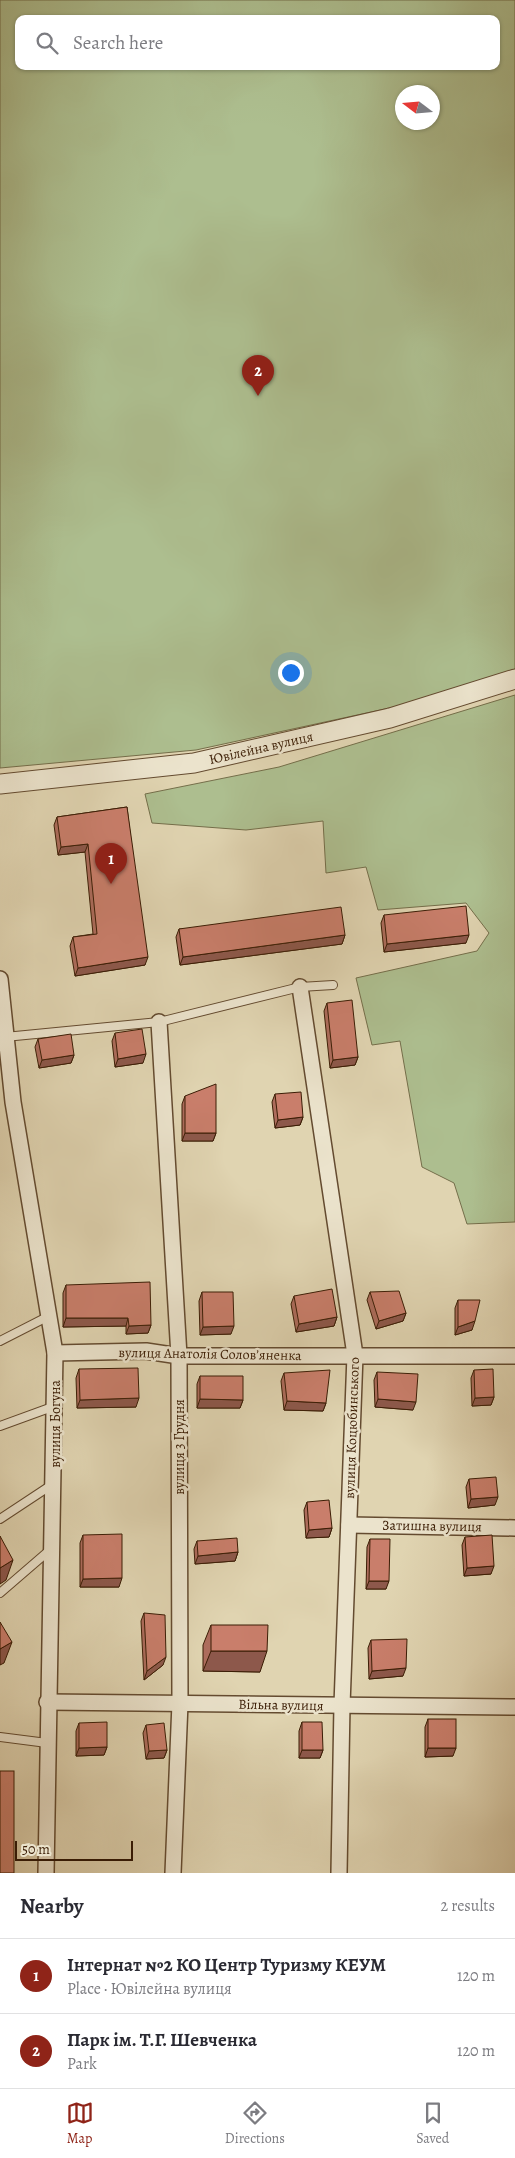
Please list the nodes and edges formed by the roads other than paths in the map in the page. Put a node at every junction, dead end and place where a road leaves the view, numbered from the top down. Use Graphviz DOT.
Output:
graph roads {
  1 [pos="515,679"];
  2 [pos="0,784"];
  3 [pos="0,979"];
  4 [pos="333,985"];
  5 [pos="300,987"];
  6 [pos="159,1022"];
  7 [pos="4,1037"];
  8 [pos="49,1316"];
  9 [pos="0,1341"];
  10 [pos="55,1353"];
  11 [pos="355,1355"];
  12 [pos="179,1356"];
  13 [pos="515,1356"];
  14 [pos="56,1406"];
  15 [pos="0,1426"];
  16 [pos="55,1483"];
  17 [pos="0,1519"];
  18 [pos="349,1525"];
  19 [pos="515,1528"];
  20 [pos="52,1548"];
  21 [pos="0,1593"];
  22 [pos="48,1702"];
  23 [pos="180,1704"];
  24 [pos="342,1705"];
  25 [pos="515,1707"];
  26 [pos="0,1738"];
  27 [pos="47,1743"];
  28 [pos="46,1873"];
  29 [pos="172,1873"];
  30 [pos="339,1873"];
  1 -- 2 [label="street, Ювілейна вулиця"];
  3 -- 7 [label="street, вулиця Богуна"];
  4 -- 5 [label="lane"];
  5 -- 6 [label="lane"];
  5 -- 11 [label="street, вулиця Коцюбинського"];
  6 -- 7 [label="lane"];
  6 -- 12 [label="street, вулиця 3 Грудня"];
  7 -- 8 [label="street, вулиця Богуна"];
  8 -- 9 [label="lane"];
  8 -- 10 [label="street, вулиця Богуна"];
  10 -- 12 [label="street, вулиця Анатолія Соловʼяненка"];
  10 -- 14 [label="street, вулиця Богуна"];
  11 -- 12 [label="street, вулиця Анатолія Соловʼяненка"];
  11 -- 13 [label="street, вулиця Анатолія Соловʼяненка"];
  11 -- 18 [label="street, вулиця Коцюбинського"];
  12 -- 23 [label="street, вулиця 3 Грудня"];
  14 -- 15 [label="lane"];
  14 -- 16 [label="street, вулиця Богуна"];
  16 -- 17 [label="lane"];
  16 -- 20 [label="street, вулиця Богуна"];
  18 -- 19 [label="street, Затишна вулиця"];
  18 -- 24 [label="street, вулиця Коцюбинського"];
  20 -- 21 [label="lane"];
  20 -- 22 [label="street, вулиця Богуна"];
  22 -- 23 [label="street, Вільна вулиця"];
  22 -- 27 [label="street, вулиця Богуна"];
  23 -- 24 [label="street, Вільна вулиця"];
  23 -- 29 [label="street, вулиця 3 Грудня"];
  24 -- 25 [label="street, Вільна вулиця"];
  24 -- 30 [label="street, вулиця Коцюбинського"];
  26 -- 27 [label="lane"];
  27 -- 28 [label="street, вулиця Богуна"];
}
